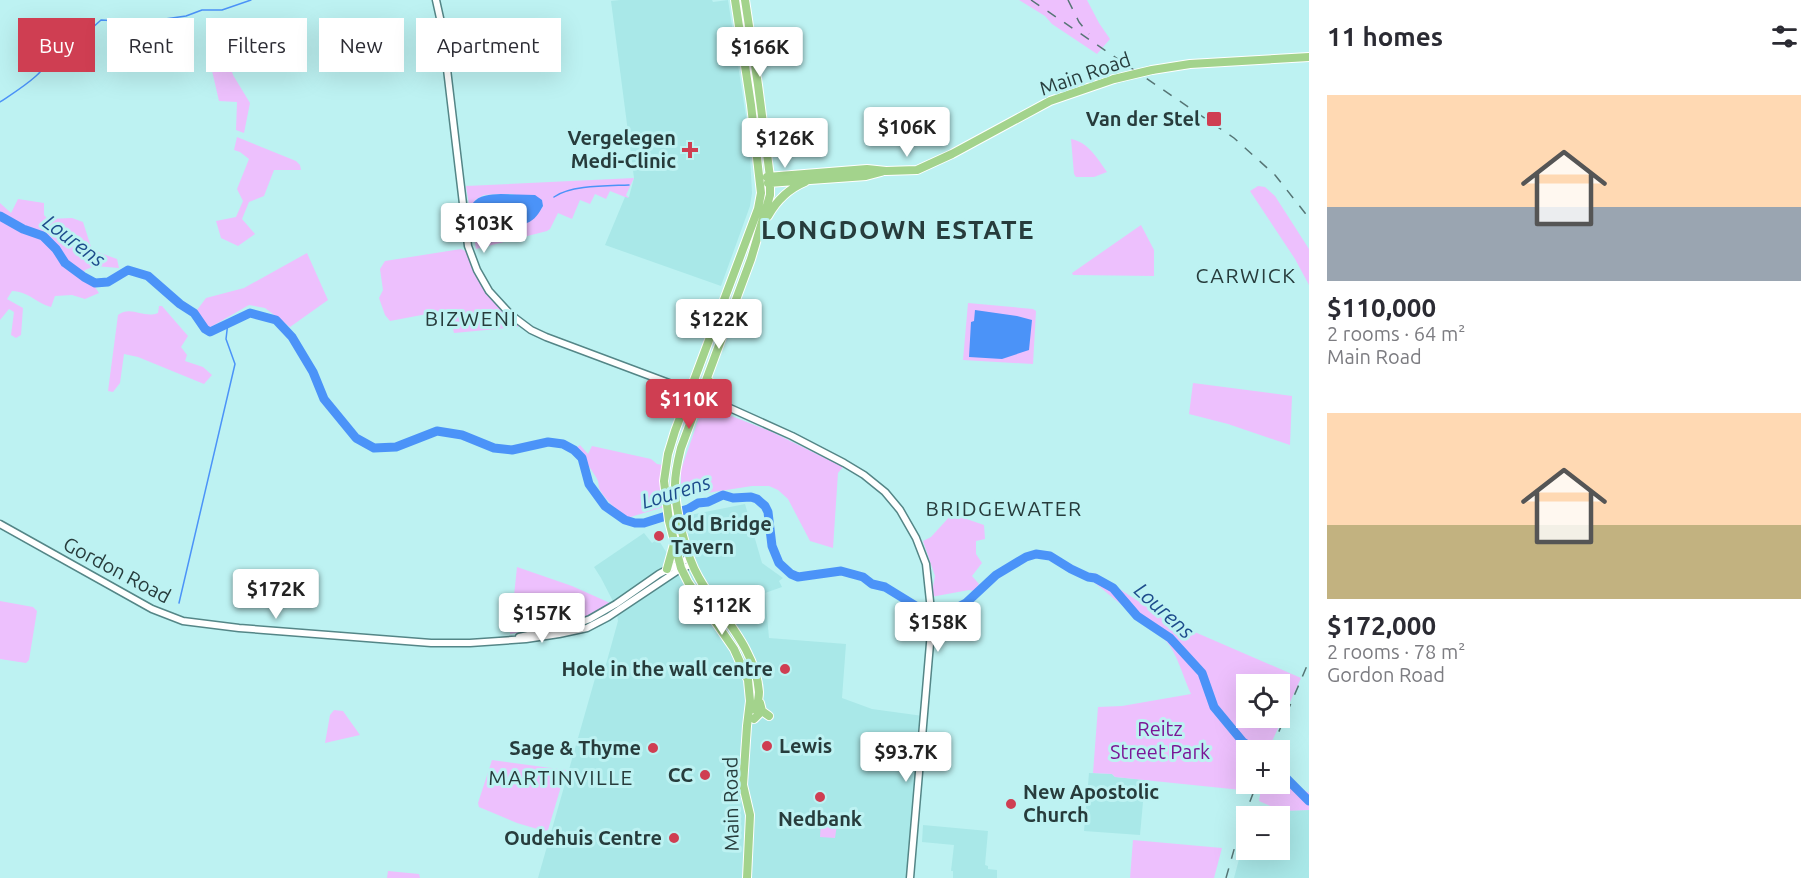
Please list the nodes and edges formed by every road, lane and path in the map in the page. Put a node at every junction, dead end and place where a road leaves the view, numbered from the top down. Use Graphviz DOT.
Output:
graph roads {
  1 [pos="436,0"];
  2 [pos="735,0"];
  3 [pos="745,0"];
  4 [pos="1309,57"];
  5 [pos="886,171"];
  6 [pos="812,179"];
  7 [pos="760,180"];
  8 [pos="770,180"];
  9 [pos="761,227"];
  10 [pos="711,368"];
  11 [pos="691,391"];
  12 [pos="701,395"];
  13 [pos="719,403"];
  14 [pos="0,524"];
  15 [pos="674,542"];
  16 [pos="691,561"];
  17 [pos="681,566"];
  18 [pos="667,569"];
  19 [pos="512,639"];
  20 [pos="759,695"];
  21 [pos="752,714"];
  22 [pos="769,716"];
  23 [pos="747,876"];
  24 [pos="910,878"];
  1 -- 11 [label="street"];
  2 -- 7 [label="main road"];
  3 -- 8 [label="main road"];
  4 -- 5 [label="main road, Main Road, bridge"];
  5 -- 6 [label="main road, Main Road"];
  5 -- 8 [label="main road, Main Road"];
  6 -- 8 [label="main road, Main Road"];
  6 -- 9 [label="main road"];
  7 -- 8 [label="main road, Main Road"];
  7 -- 11 [label="main road, Main Road"];
  8 -- 9 [label="main road, Main Road"];
  9 -- 10 [label="main road, Main Road"];
  10 -- 12 [label="main road, Main Road"];
  10 -- 13 [label="main road"];
  11 -- 12 [label="street"];
  11 -- 15 [label="main road, Main Road"];
  12 -- 13 [label="street"];
  12 -- 16 [label="main road, Main Road"];
  13 -- 24 [label="street"];
  14 -- 19 [label="street, Gordon Road"];
  15 -- 17 [label="main road, Main Road"];
  15 -- 18 [label="main road"];
  16 -- 17 [label="street, Gordon Road"];
  16 -- 20 [label="main road, Main Road"];
  17 -- 18 [label="street, Gordon Road"];
  17 -- 19 [label="street, Gordon Road"];
  17 -- 21 [label="main road, Main Road"];
  18 -- 19 [label="street, Gordon Road"];
  20 -- 21 [label="main road, Main Road"];
  20 -- 22 [label="main road"];
  21 -- 23 [label="main road, Main Road"];
}
